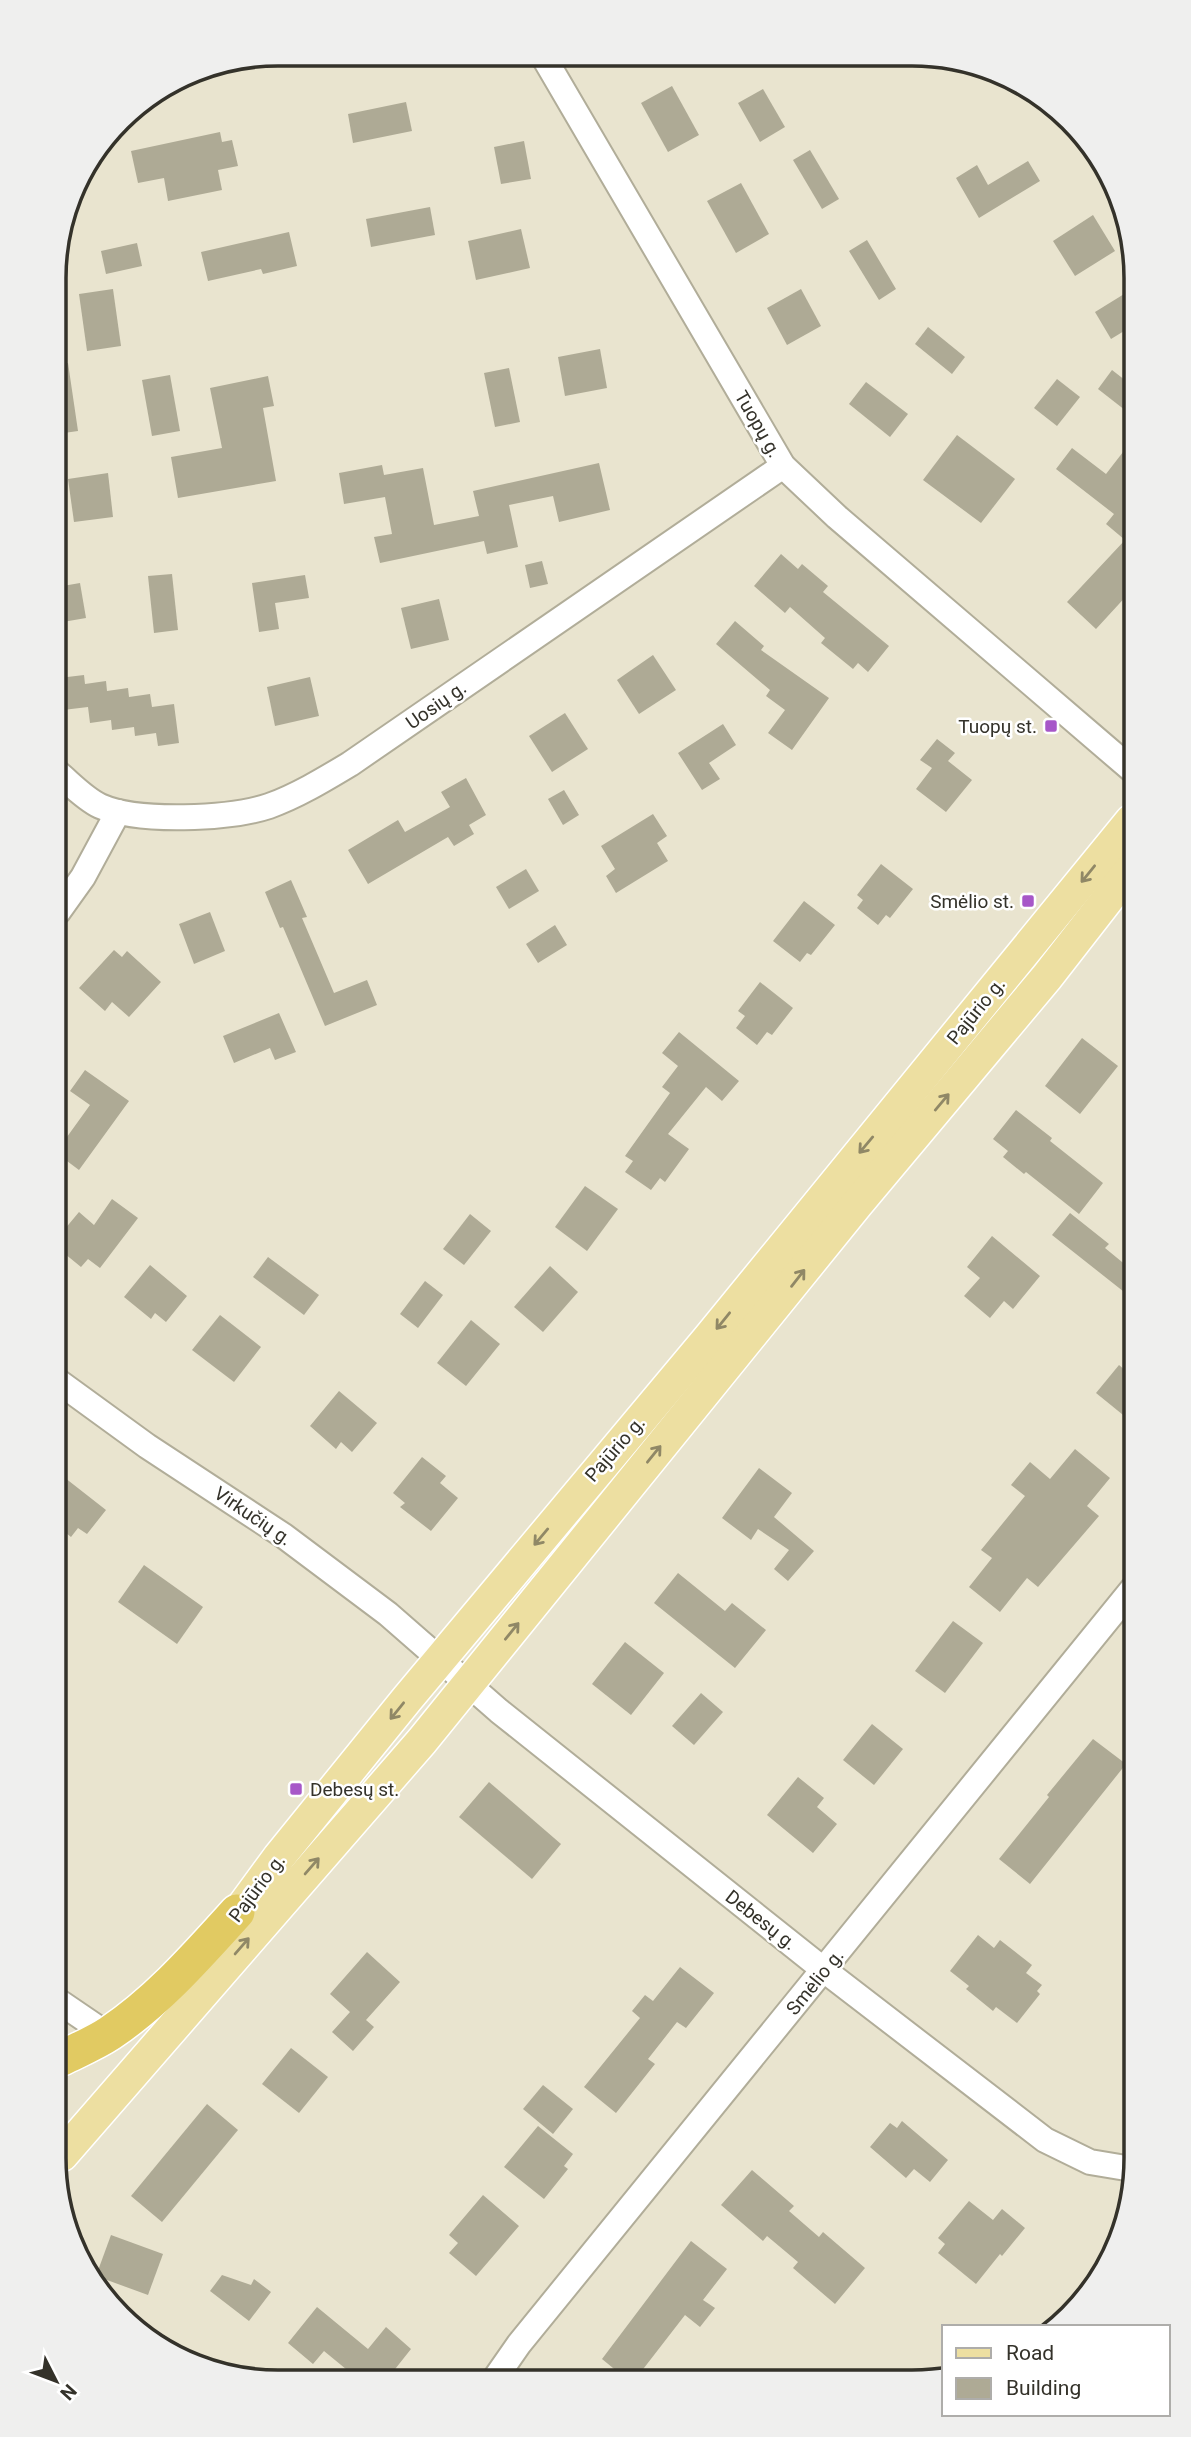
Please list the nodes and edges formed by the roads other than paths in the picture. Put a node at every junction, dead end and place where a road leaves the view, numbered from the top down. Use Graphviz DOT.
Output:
graph roads {
  1 [pos="550,66"];
  2 [pos="783,466"];
  3 [pos="1124,763"];
  4 [pos="67,780"];
  5 [pos="118,812"];
  6 [pos="1124,830"];
  7 [pos="1124,878"];
  8 [pos="67,900"];
  9 [pos="66,1387"];
  10 [pos="1124,1599"];
  11 [pos="440,1658"];
  12 [pos="469,1684"];
  13 [pos="237,1912"];
  14 [pos="824,1970"];
  15 [pos="66,2006"];
  16 [pos="108,2035"];
  17 [pos="66,2056"];
  18 [pos="117,2089"];
  19 [pos="66,2150"];
  20 [pos="1124,2166"];
  21 [pos="501,2370"];
  1 -- 2 [label="street, Tuopų g."];
  2 -- 3 [label="street, Tuopų g."];
  2 -- 5 [label="street, Uosių g."];
  4 -- 5 [label="street, Uosių g."];
  5 -- 8 [label="street"];
  6 -- 11 [label="main road, Pajūrio g., one-way"];
  12 -- 7 [label="main road, Pajūrio g., one-way"];
  9 -- 11 [label="street, Virkučių g."];
  10 -- 14 [label="street, Smėlio g."];
  11 -- 12 [label="street, Debesų g."];
  11 -- 13 [label="main road, Pajūrio g., one-way"];
  12 -- 14 [label="street, Debesų g."];
  18 -- 12 [label="main road, Pajūrio g., one-way"];
  13 -- 16 [label="highway"];
  13 -- 18 [label="main road, Pajūrio g."];
  14 -- 20 [label="street, Debesų g."];
  14 -- 21 [label="street, Smėlio g."];
  15 -- 16 [label="street"];
  16 -- 17 [label="highway"];
  18 -- 19 [label="main road, Pajūrio g."];
}
